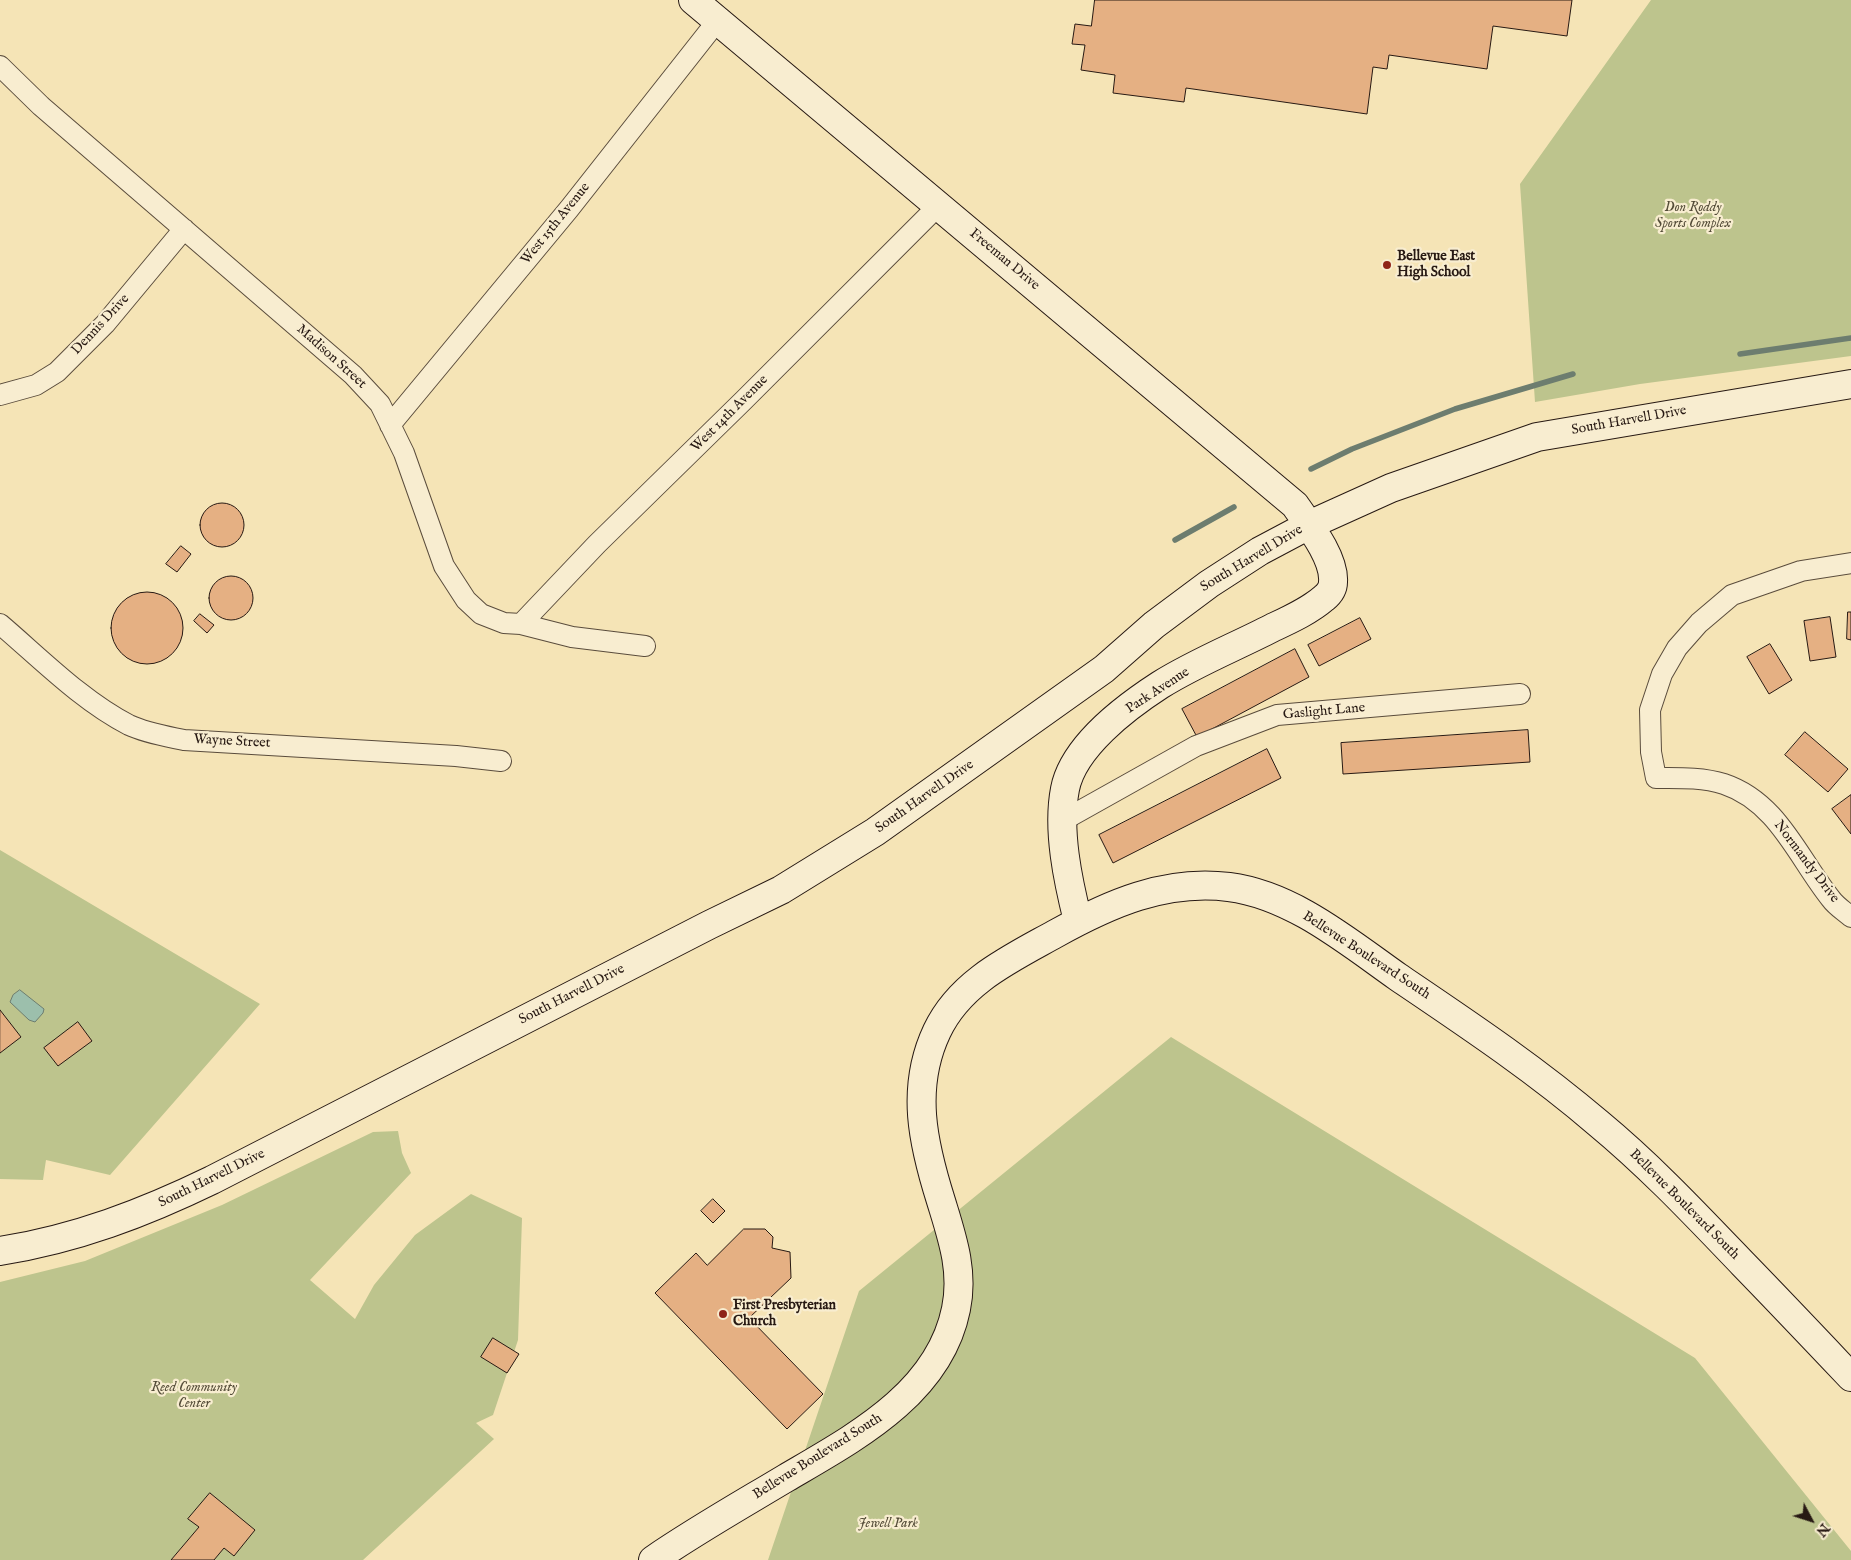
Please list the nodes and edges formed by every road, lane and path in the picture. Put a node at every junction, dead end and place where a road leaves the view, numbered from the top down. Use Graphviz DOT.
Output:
graph roads {
  1 [pos="693,0"];
  2 [pos="718,20"];
  3 [pos="0,66"];
  4 [pos="939,205"];
  5 [pos="184,229"];
  6 [pos="1851,384"];
  7 [pos="0,395"];
  8 [pos="390,425"];
  9 [pos="1309,525"];
  10 [pos="1851,563"];
  11 [pos="0,624"];
  12 [pos="521,624"];
  13 [pos="645,646"];
  14 [pos="1520,694"];
  15 [pos="501,761"];
  16 [pos="1062,821"];
  17 [pos="1851,917"];
  18 [pos="1078,921"];
  19 [pos="0,1250"];
  20 [pos="1851,1377"];
  21 [pos="653,1560"];
  1 -- 2 [label="street, Freeman Drive"];
  2 -- 4 [label="street, Freeman Drive"];
  2 -- 8 [label="street, West 15th Avenue"];
  3 -- 5 [label="street, Madison Street"];
  4 -- 9 [label="street, Freeman Drive"];
  4 -- 12 [label="street, West 14th Avenue"];
  5 -- 7 [label="street, Dennis Drive"];
  5 -- 8 [label="street, Madison Street"];
  6 -- 9 [label="street, South Harvell Drive"];
  8 -- 12 [label="street, Madison Street"];
  9 -- 16 [label="street, Park Avenue"];
  9 -- 19 [label="street, South Harvell Drive"];
  10 -- 17 [label="street, Normandy Drive"];
  11 -- 15 [label="street, Wayne Street"];
  12 -- 13 [label="street, Madison Street"];
  14 -- 16 [label="street, Gaslight Lane"];
  16 -- 18 [label="street, Park Avenue"];
  18 -- 20 [label="street, Bellevue Boulevard South"];
  18 -- 21 [label="street, Bellevue Boulevard South"];
}
